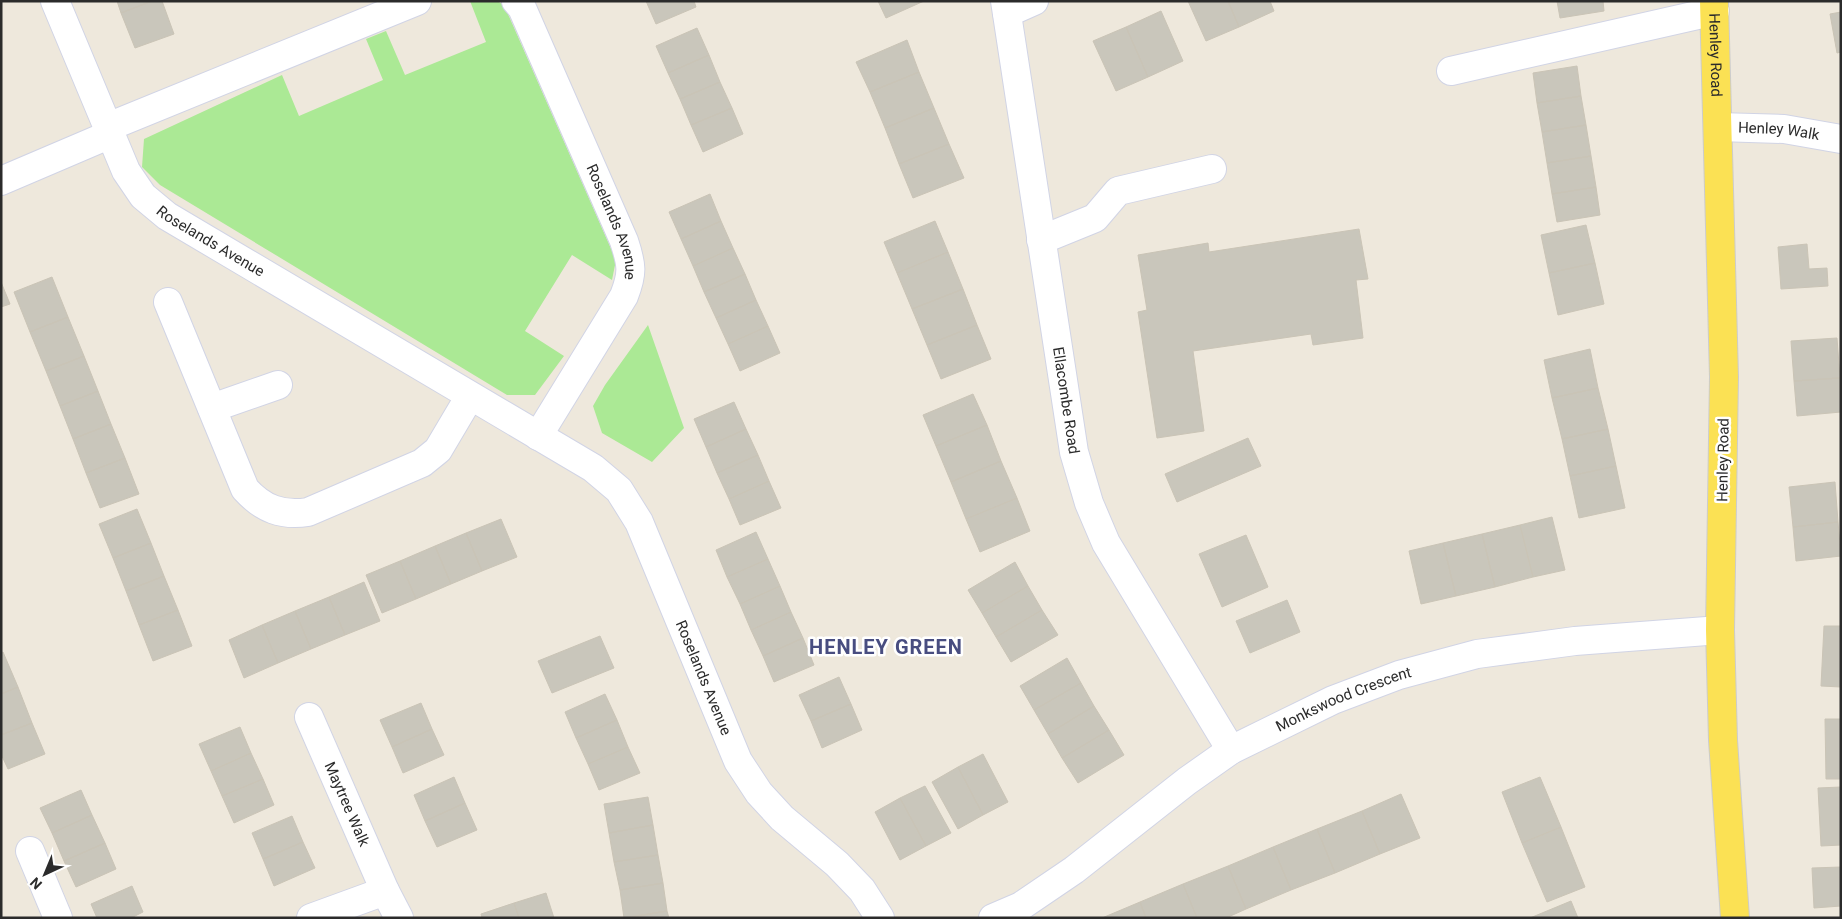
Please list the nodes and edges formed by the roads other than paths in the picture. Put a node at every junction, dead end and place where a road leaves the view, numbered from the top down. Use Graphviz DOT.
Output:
graph roads {
  1 [pos="55,1"];
  2 [pos="416,1"];
  3 [pos="516,1"];
  4 [pos="1034,1"];
  5 [pos="1715,6"];
  6 [pos="1006,7"];
  7 [pos="1451,71"];
  8 [pos="1718,127"];
  9 [pos="110,131"];
  10 [pos="1841,138"];
  11 [pos="1212,169"];
  12 [pos="1,181"];
  13 [pos="1042,240"];
  14 [pos="168,302"];
  15 [pos="278,386"];
  16 [pos="470,396"];
  17 [pos="212,408"];
  18 [pos="538,436"];
  19 [pos="1720,630"];
  20 [pos="309,717"];
  21 [pos="1231,750"];
  22 [pos="30,851"];
  23 [pos="385,891"];
  24 [pos="1023,912"];
  25 [pos="58,918"];
  26 [pos="312,918"];
  27 [pos="399,918"];
  28 [pos="880,918"];
  29 [pos="993,918"];
  30 [pos="1734,918"];
  1 -- 9 [label="street, Roselands Avenue"];
  2 -- 9 [label="street"];
  3 -- 18 [label="street, Roselands Avenue"];
  4 -- 6 [label="street, Ellacombe Road"];
  5 -- 7 [label="street"];
  5 -- 8 [label="main road, Henley Road"];
  6 -- 13 [label="street, Ellacombe Road"];
  8 -- 10 [label="street, Henley Walk"];
  8 -- 19 [label="main road, Henley Road"];
  9 -- 12 [label="street"];
  9 -- 16 [label="street, Roselands Avenue"];
  11 -- 13 [label="street"];
  13 -- 21 [label="street, Ellacombe Road"];
  14 -- 17 [label="street"];
  15 -- 17 [label="street"];
  16 -- 17 [label="street"];
  16 -- 18 [label="street, Roselands Avenue"];
  18 -- 28 [label="street, Roselands Avenue"];
  19 -- 21 [label="street, Monkswood Crescent"];
  19 -- 30 [label="main road, Henley Road"];
  20 -- 23 [label="street, Maytree Walk"];
  21 -- 24 [label="street, Monkswood Crescent"];
  22 -- 25 [label="street"];
  23 -- 26 [label="street"];
  23 -- 27 [label="street, Maytree Walk"];
  24 -- 29 [label="street, Monkswood Crescent"];
}
